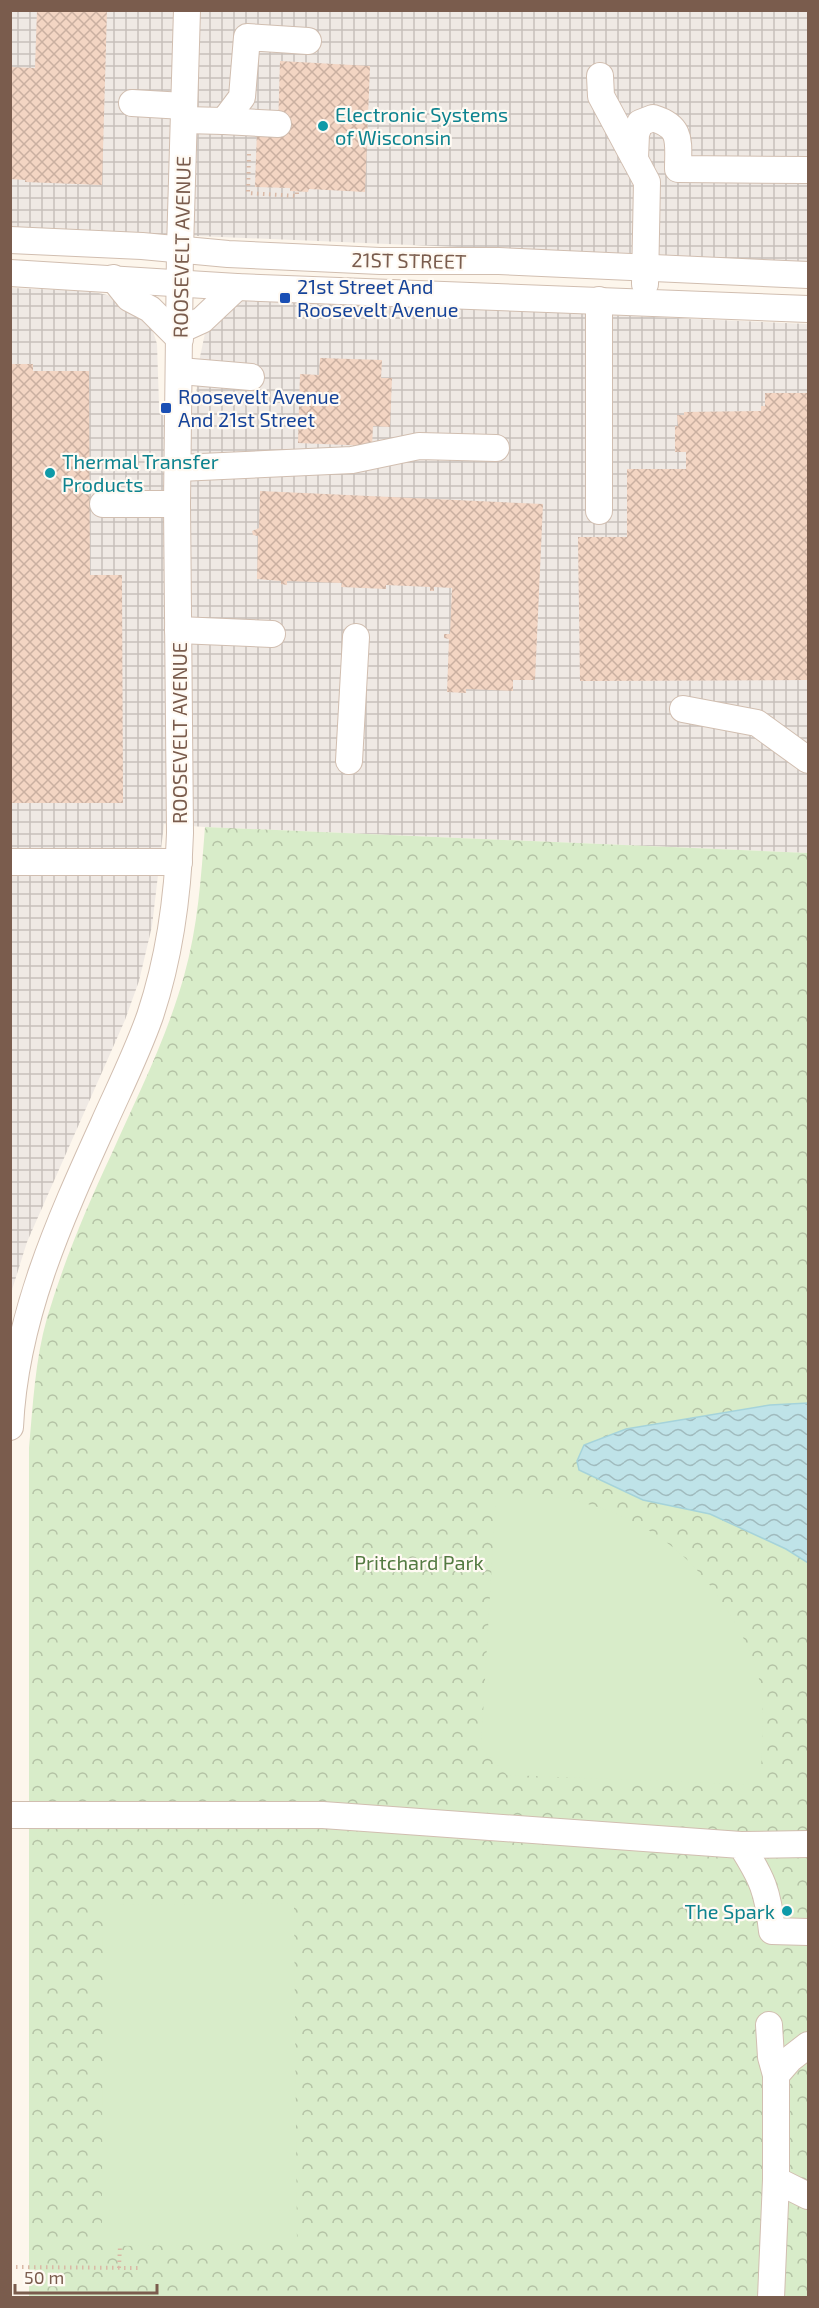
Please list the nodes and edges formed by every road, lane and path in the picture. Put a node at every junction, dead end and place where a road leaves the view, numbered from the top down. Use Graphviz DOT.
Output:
graph roads {
  1 [pos="187,10"];
  2 [pos="308,41"];
  3 [pos="600,76"];
  4 [pos="132,103"];
  5 [pos="184,113"];
  6 [pos="224,121"];
  7 [pos="278,124"];
  8 [pos="249,154"];
  9 [pos="635,158"];
  10 [pos="808,170"];
  11 [pos="297,191"];
  12 [pos="10,240"];
  13 [pos="180,249"];
  14 [pos="645,268"];
  15 [pos="10,273"];
  16 [pos="808,275"];
  17 [pos="113,278"];
  18 [pos="179,282"];
  19 [pos="237,287"];
  20 [pos="599,300"];
  21 [pos="645,302"];
  22 [pos="808,309"];
  23 [pos="180,335"];
  24 [pos="180,370"];
  25 [pos="251,377"];
  26 [pos="496,448"];
  27 [pos="179,468"];
  28 [pos="103,504"];
  29 [pos="177,504"];
  30 [pos="598,511"];
  31 [pos="178,630"];
  32 [pos="272,634"];
  33 [pos="356,637"];
  34 [pos="682,709"];
  35 [pos="808,760"];
  36 [pos="349,761"];
  37 [pos="10,862"];
  38 [pos="179,862"];
  39 [pos="10,1427"];
  40 [pos="10,1815"];
  41 [pos="808,1844"];
  42 [pos="741,1845"];
  43 [pos="808,1932"];
  44 [pos="769,2025"];
  45 [pos="808,2045"];
  46 [pos="776,2075"];
  47 [pos="776,2180"];
  48 [pos="808,2196"];
  49 [pos="120,2246"];
  50 [pos="10,2267"];
  51 [pos="119,2268"];
  52 [pos="139,2268"];
  53 [pos="771,2298"];
  1 -- 5 [label="street, ROOSEVELT AVENUE"];
  2 -- 6 [label="street"];
  3 -- 9 [label="street"];
  4 -- 5 [label="street"];
  5 -- 6 [label="street"];
  5 -- 13 [label="street, ROOSEVELT AVENUE"];
  6 -- 7 [label="street"];
  8 -- 11 [label="path"];
  9 -- 10 [label="street"];
  9 -- 14 [label="street"];
  12 -- 13 [label="street, 21ST STREET"];
  13 -- 14 [label="street, 21ST STREET"];
  13 -- 18 [label="street, ROOSEVELT AVENUE"];
  14 -- 16 [label="street, 21ST STREET"];
  14 -- 21 [label="street"];
  15 -- 17 [label="street, 21ST STREET"];
  17 -- 18 [label="street, 21ST STREET"];
  17 -- 23 [label="street"];
  18 -- 19 [label="street, 21ST STREET"];
  18 -- 23 [label="street, ROOSEVELT AVENUE"];
  19 -- 20 [label="street, 21ST STREET"];
  19 -- 23 [label="street"];
  20 -- 21 [label="street, 21ST STREET"];
  20 -- 30 [label="street"];
  21 -- 22 [label="street, 21ST STREET"];
  23 -- 24 [label="street, ROOSEVELT AVENUE"];
  24 -- 25 [label="street"];
  24 -- 27 [label="street, ROOSEVELT AVENUE"];
  26 -- 27 [label="street"];
  27 -- 29 [label="street, ROOSEVELT AVENUE"];
  28 -- 29 [label="street"];
  29 -- 31 [label="street, ROOSEVELT AVENUE"];
  31 -- 32 [label="street"];
  31 -- 38 [label="street, ROOSEVELT AVENUE"];
  33 -- 36 [label="street"];
  34 -- 35 [label="street"];
  37 -- 38 [label="street"];
  38 -- 39 [label="street, ROOSEVELT AVENUE"];
  40 -- 42 [label="street"];
  41 -- 42 [label="street"];
  42 -- 43 [label="street"];
  44 -- 46 [label="street"];
  45 -- 46 [label="street"];
  46 -- 47 [label="street"];
  47 -- 48 [label="street"];
  47 -- 53 [label="street"];
  49 -- 51 [label="path"];
  50 -- 51 [label="path"];
  51 -- 52 [label="path"];
}
